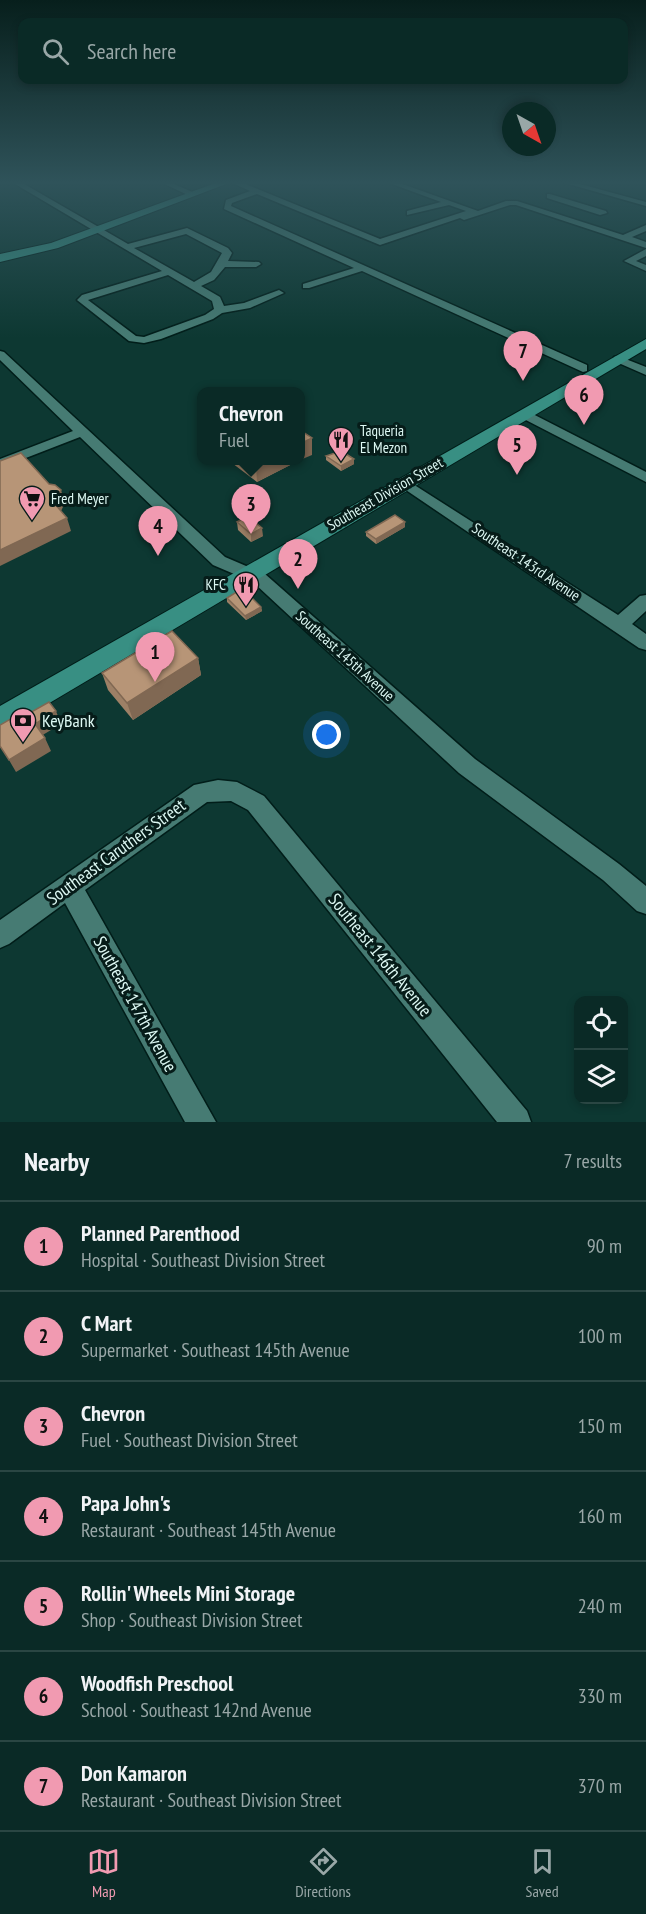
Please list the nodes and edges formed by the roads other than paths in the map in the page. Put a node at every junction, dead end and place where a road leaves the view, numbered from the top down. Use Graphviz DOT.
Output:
graph roads {
  1 [pos="87,233"];
  2 [pos="103,233"];
  3 [pos="175,233"];
  4 [pos="194,233"];
  5 [pos="285,233"];
  6 [pos="359,233"];
  7 [pos="406,233"];
  8 [pos="610,233"];
  9 [pos="634,233"];
  10 [pos="623,238"];
  11 [pos="646,245"];
  12 [pos="126,246"];
  13 [pos="646,252"];
  14 [pos="0,258"];
  15 [pos="223,264"];
  16 [pos="256,264"];
  17 [pos="363,268"];
  18 [pos="646,268"];
  19 [pos="169,272"];
  20 [pos="193,286"];
  21 [pos="306,286"];
  22 [pos="279,293"];
  23 [pos="219,310"];
  24 [pos="646,333"];
  25 [pos="629,343"];
  26 [pos="646,343"];
  27 [pos="0,354"];
  28 [pos="618,359"];
  29 [pos="588,371"];
  30 [pos="646,371"];
  31 [pos="525,414"];
  32 [pos="82,432"];
  33 [pos="427,458"];
  34 [pos="0,464"];
  35 [pos="646,478"];
  36 [pos="405,483"];
  37 [pos="241,571"];
  38 [pos="646,601"];
  39 [pos="619,624"];
  40 [pos="646,643"];
  41 [pos="0,702"];
  42 [pos="0,718"];
  43 [pos="240,792"];
  44 [pos="69,886"];
  45 [pos="646,902"];
  46 [pos="0,935"];
  47 [pos="201,1122"];
  48 [pos="516,1122"];
  1 -- 14 [label="main road"];
  2 -- 12 [label="street"];
  3 -- 12 [label="street"];
  4 -- 15 [label="street"];
  5 -- 17 [label="street"];
  6 -- 7 [label="street"];
  8 -- 10 [label="street"];
  9 -- 10 [label="street"];
  10 -- 11 [label="street"];
  12 -- 19 [label="street"];
  13 -- 18 [label="street"];
  15 -- 16 [label="street"];
  15 -- 20 [label="street"];
  17 -- 21 [label="street"];
  17 -- 29 [label="street"];
  19 -- 20 [label="street"];
  19 -- 23 [label="street"];
  20 -- 23 [label="street"];
  22 -- 23 [label="street"];
  24 -- 25 [label="main road, Southeast Division Street"];
  25 -- 28 [label="main road"];
  25 -- 29 [label="main road, Southeast Division Street"];
  26 -- 28 [label="main road, Southeast Division Street"];
  27 -- 32 [label="street, Southeast 145th Avenue"];
  28 -- 29 [label="main road, Southeast Division Street"];
  28 -- 30 [label="street"];
  29 -- 31 [label="main road, Southeast Division Street"];
  29 -- 33 [label="main road, Southeast Division Street"];
  31 -- 35 [label="street"];
  31 -- 36 [label="main road, Southeast Division Street"];
  32 -- 34 [label="street"];
  32 -- 37 [label="street, Southeast 145th Avenue"];
  33 -- 36 [label="main road"];
  33 -- 37 [label="main road, Southeast Division Street"];
  36 -- 37 [label="main road, Southeast Division Street"];
  36 -- 39 [label="street, Southeast 143rd Avenue"];
  37 -- 41 [label="main road, Southeast Division Street"];
  37 -- 42 [label="main road, Southeast Division Street"];
  37 -- 45 [label="street, Southeast 145th Avenue"];
  38 -- 39 [label="street"];
  39 -- 40 [label="street, Southeast 143rd Avenue"];
  43 -- 44 [label="street, Southeast Caruthers Street"];
  43 -- 48 [label="street, Southeast 146th Avenue"];
  44 -- 46 [label="street, Southeast Caruthers Street"];
  44 -- 47 [label="street, Southeast 147th Avenue"];
}
